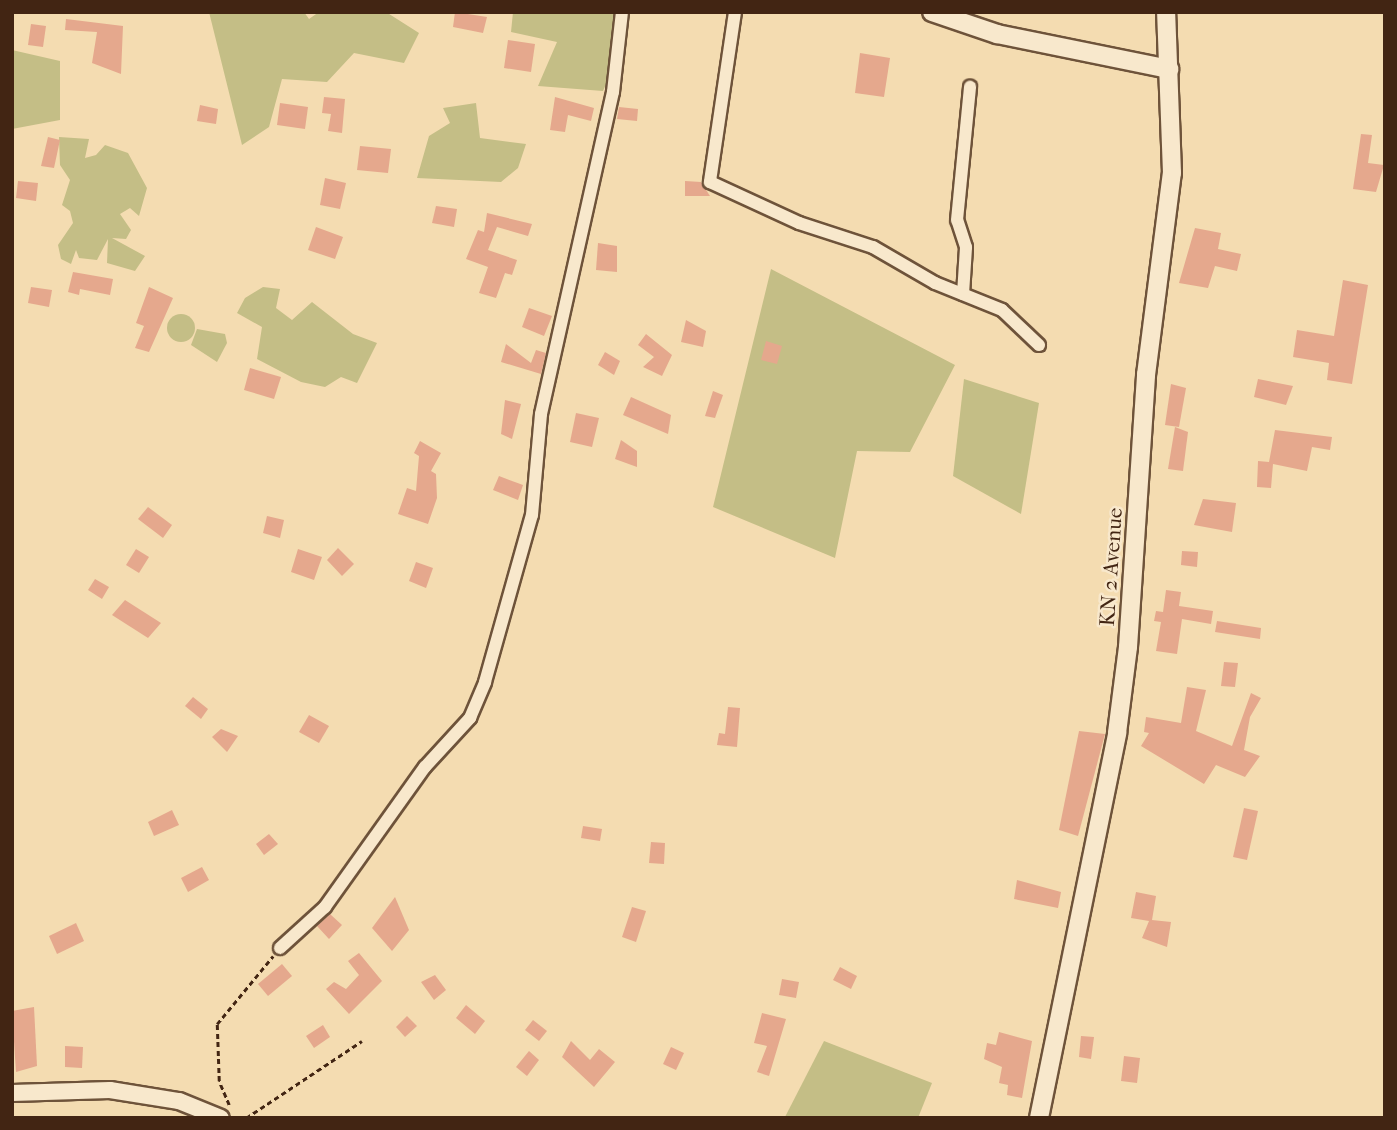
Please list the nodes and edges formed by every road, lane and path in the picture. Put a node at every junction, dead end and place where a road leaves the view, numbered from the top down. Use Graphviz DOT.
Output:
graph roads {
  1 [pos="622,12"];
  2 [pos="735,12"];
  3 [pos="932,12"];
  4 [pos="1166,12"];
  5 [pos="1169,69"];
  6 [pos="970,87"];
  7 [pos="963,295"];
  8 [pos="1039,345"];
  9 [pos="281,948"];
  10 [pos="362,1041"];
  11 [pos="12,1093"];
  12 [pos="221,1118"];
  13 [pos="235,1118"];
  14 [pos="246,1118"];
  15 [pos="1039,1118"];
  1 -- 9 [label="street"];
  2 -- 7 [label="street"];
  3 -- 5 [label="main road"];
  4 -- 5 [label="main road, KN 2 Avenue"];
  5 -- 15 [label="main road, KN 2 Avenue"];
  6 -- 7 [label="street"];
  7 -- 8 [label="street"];
  9 -- 13 [label="path"];
  10 -- 14 [label="path"];
  11 -- 12 [label="street"];
}
